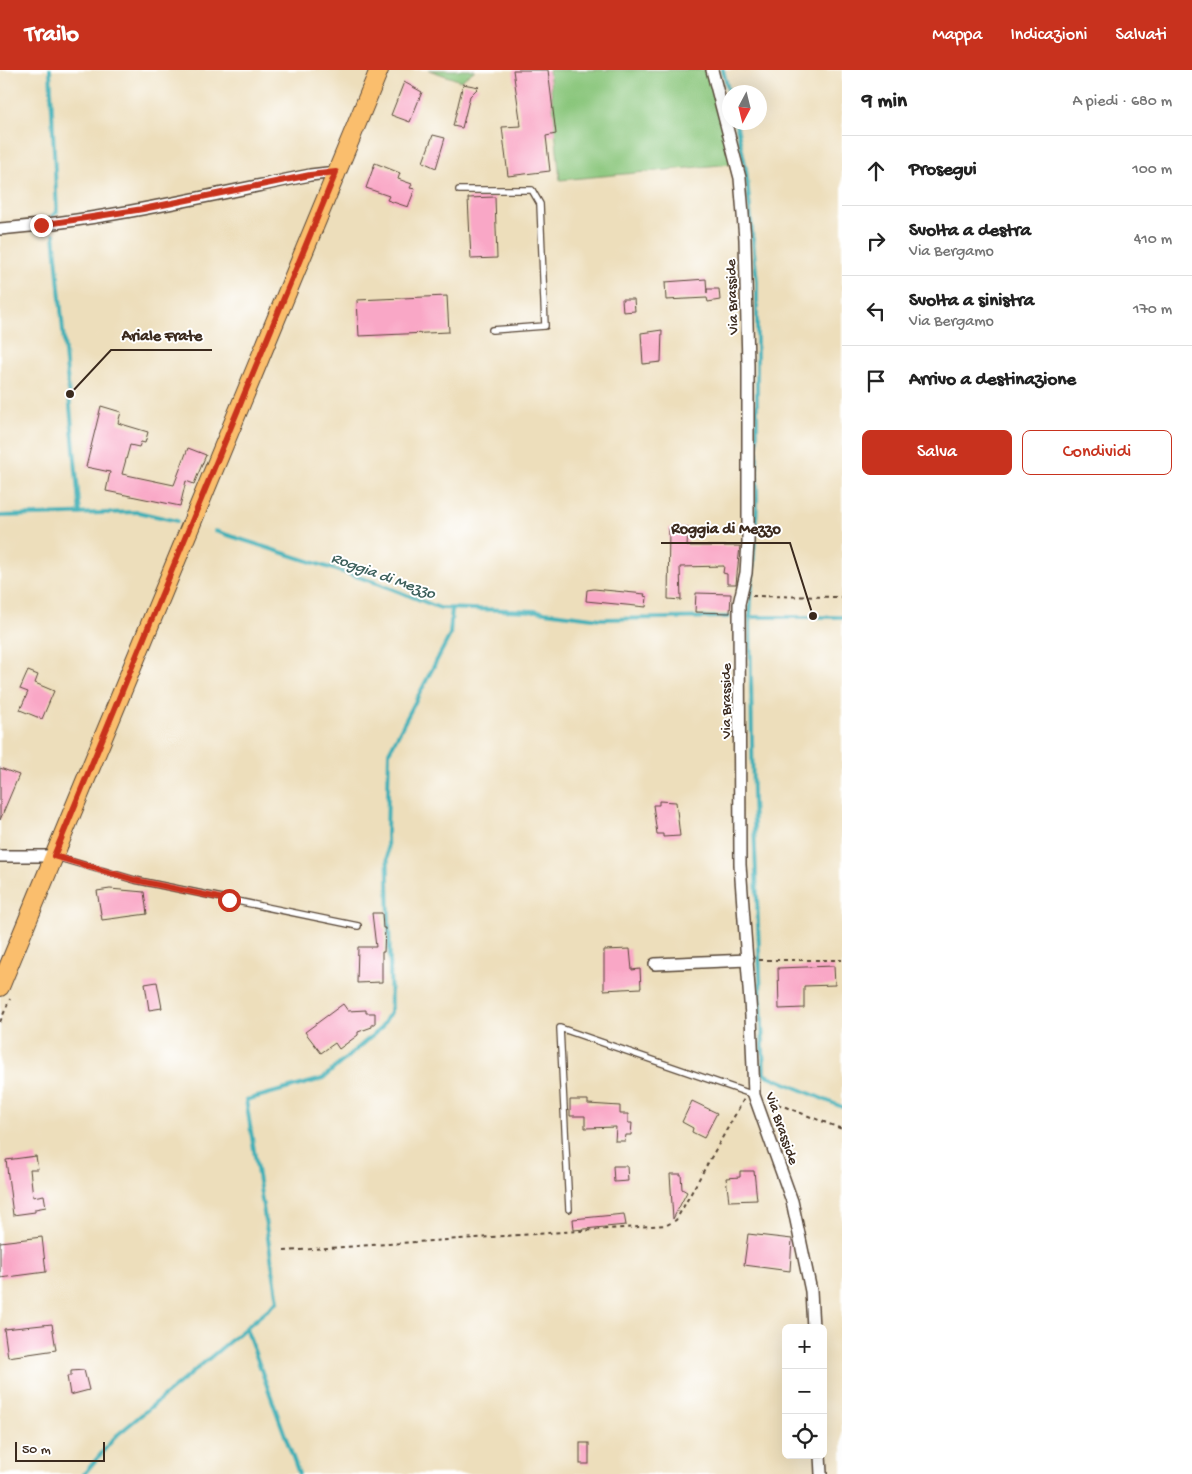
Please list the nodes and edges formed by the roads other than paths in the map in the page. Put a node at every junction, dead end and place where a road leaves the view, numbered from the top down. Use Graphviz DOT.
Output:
graph roads {
  1 [pos="379,70"];
  2 [pos="712,70"];
  3 [pos="336,172"];
  4 [pos="460,190"];
  5 [pos="0,228"];
  6 [pos="492,330"];
  7 [pos="0,856"];
  8 [pos="54,856"];
  9 [pos="358,926"];
  10 [pos="748,960"];
  11 [pos="655,964"];
  12 [pos="0,987"];
  13 [pos="754,1095"];
  14 [pos="569,1209"];
  15 [pos="813,1324"];
  16 [pos="820,1459"];
  17 [pos="821,1474"];
  1 -- 3 [label="main road"];
  2 -- 10 [label="street, Via Brasside"];
  3 -- 5 [label="street"];
  3 -- 8 [label="main road"];
  4 -- 6 [label="lane"];
  7 -- 8 [label="street"];
  8 -- 9 [label="lane"];
  8 -- 12 [label="main road"];
  10 -- 11 [label="street"];
  10 -- 13 [label="street, Via Brasside"];
  13 -- 14 [label="lane"];
  13 -- 15 [label="street, Via Brasside"];
  16 -- 17 [label="street"];
}
